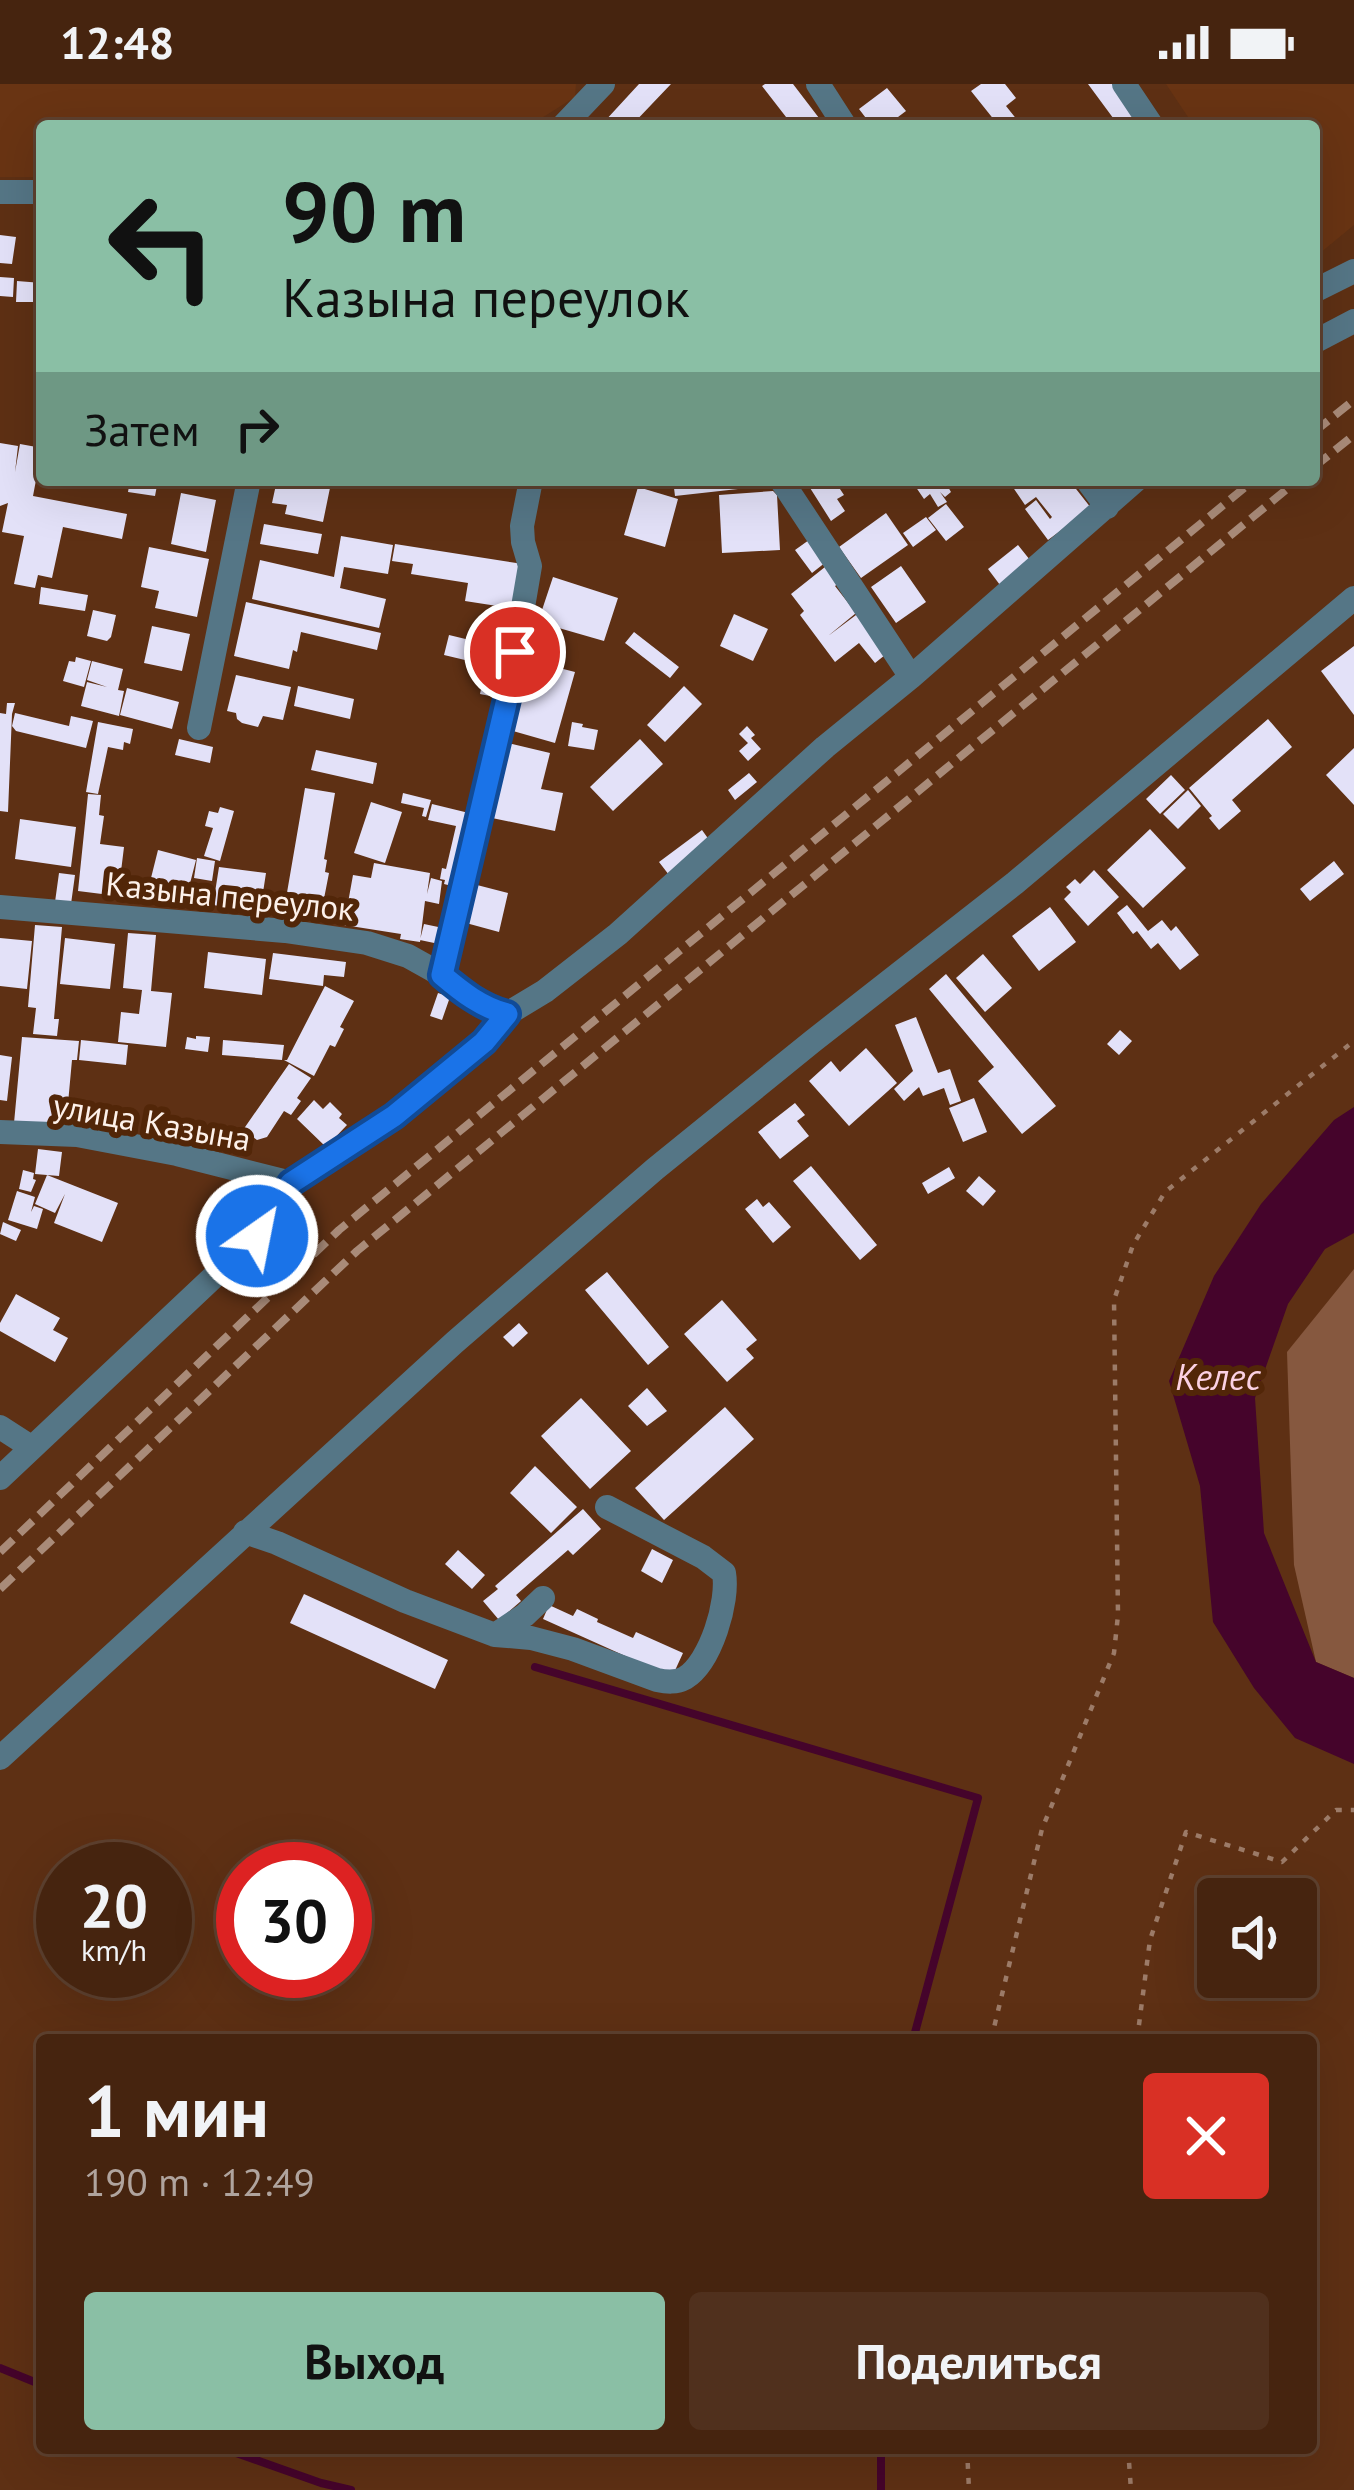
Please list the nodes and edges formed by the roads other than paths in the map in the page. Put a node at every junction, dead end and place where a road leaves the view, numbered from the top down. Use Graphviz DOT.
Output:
graph roads {
  1 [pos="603,84"];
  2 [pos="818,84"];
  3 [pos="1124,84"];
  4 [pos="569,120"];
  5 [pos="841,120"];
  6 [pos="1148,120"];
  7 [pos="0,192"];
  8 [pos="36,193"];
  9 [pos="1354,271"];
  10 [pos="1320,288"];
  11 [pos="1354,321"];
  12 [pos="1320,339"];
  13 [pos="248,486"];
  14 [pos="531,486"];
  15 [pos="785,486"];
  16 [pos="1091,486"];
  17 [pos="1130,486"];
  18 [pos="1107,507"];
  19 [pos="1354,598"];
  20 [pos="911,676"];
  21 [pos="199,728"];
  22 [pos="0,907"];
  23 [pos="442,975"];
  24 [pos="507,1014"];
  25 [pos="0,1132"];
  26 [pos="291,1183"];
  27 [pos="0,1427"];
  28 [pos="32,1447"];
  29 [pos="0,1478"];
  30 [pos="607,1507"];
  31 [pos="245,1532"];
  32 [pos="543,1598"];
  33 [pos="495,1635"];
  34 [pos="0,1758"];
  1 -- 4 [label="street"];
  2 -- 5 [label="street"];
  3 -- 6 [label="street"];
  7 -- 8 [label="street"];
  9 -- 10 [label="street"];
  11 -- 12 [label="street"];
  13 -- 21 [label="street"];
  14 -- 23 [label="street"];
  15 -- 20 [label="street"];
  16 -- 18 [label="street"];
  17 -- 18 [label="street"];
  18 -- 20 [label="street"];
  19 -- 31 [label="street"];
  20 -- 24 [label="street"];
  22 -- 23 [label="street, Казына переулок"];
  23 -- 24 [label="street, Казына переулок"];
  24 -- 26 [label="street"];
  25 -- 26 [label="street, улица Казына"];
  26 -- 28 [label="street"];
  27 -- 28 [label="street"];
  28 -- 29 [label="street"];
  30 -- 33 [label="street"];
  31 -- 33 [label="street"];
  31 -- 34 [label="street"];
  32 -- 33 [label="street"];
}
